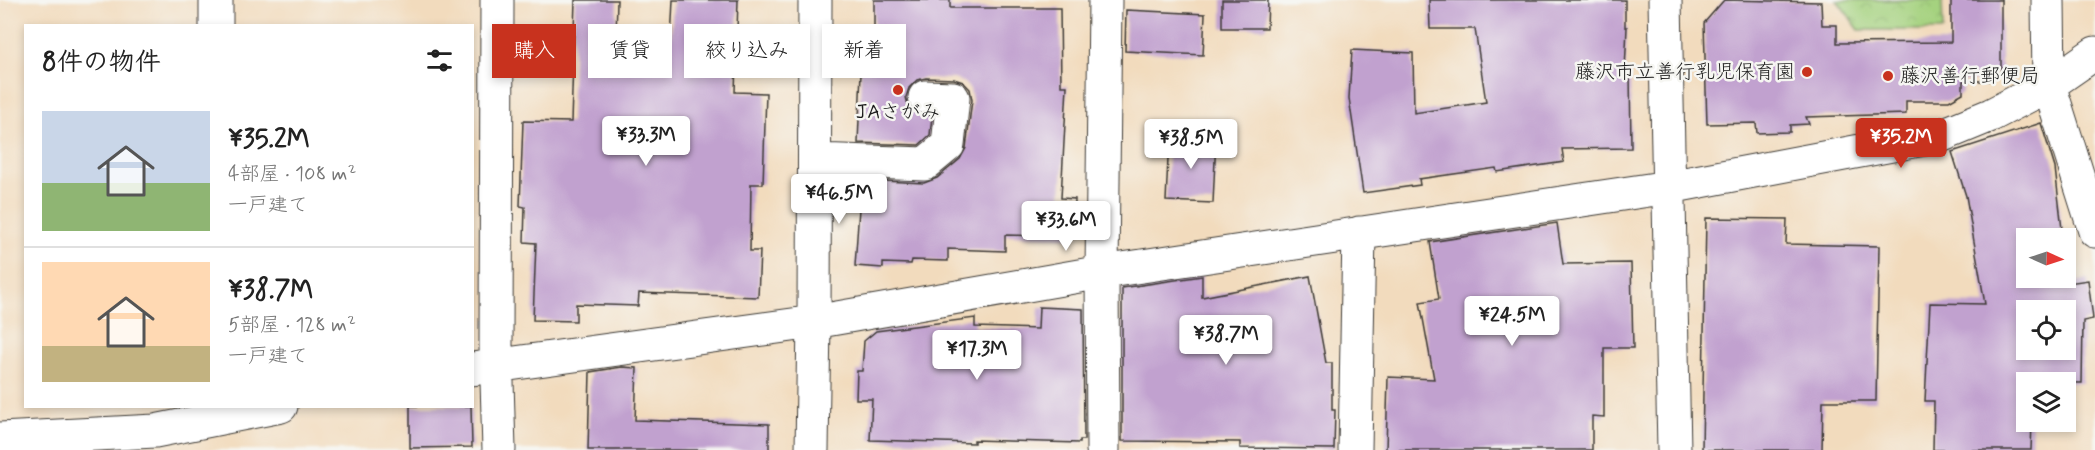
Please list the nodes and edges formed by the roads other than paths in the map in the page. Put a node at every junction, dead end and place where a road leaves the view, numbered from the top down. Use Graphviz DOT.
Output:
graph roads {
  1 [pos="216,0"];
  2 [pos="497,0"];
  3 [pos="815,0"];
  4 [pos="1105,0"];
  5 [pos="1665,0"];
  6 [pos="2048,0"];
  7 [pos="216,24"];
  8 [pos="2095,53"];
  9 [pos="2049,85"];
  10 [pos="925,97"];
  11 [pos="814,160"];
  12 [pos="1669,188"];
  13 [pos="2095,231"];
  14 [pos="1359,233"];
  15 [pos="1102,272"];
  16 [pos="814,322"];
  17 [pos="484,367"];
  18 [pos="262,408"];
  19 [pos="213,413"];
  20 [pos="129,419"];
  21 [pos="0,439"];
  22 [pos="499,450"];
  23 [pos="812,450"];
  24 [pos="1103,450"];
  25 [pos="1355,450"];
  26 [pos="1674,450"];
  1 -- 7 [label="street"];
  2 -- 17 [label="street"];
  3 -- 11 [label="street"];
  4 -- 15 [label="street"];
  5 -- 12 [label="street"];
  6 -- 9 [label="street"];
  8 -- 9 [label="street"];
  9 -- 12 [label="street"];
  9 -- 13 [label="street"];
  10 -- 11 [label="street"];
  11 -- 16 [label="street"];
  12 -- 14 [label="street"];
  12 -- 26 [label="street"];
  14 -- 15 [label="street"];
  14 -- 25 [label="street"];
  15 -- 16 [label="street"];
  15 -- 24 [label="street"];
  16 -- 17 [label="street"];
  16 -- 23 [label="street"];
  17 -- 22 [label="street"];
  18 -- 19 [label="street"];
  19 -- 20 [label="street"];
  20 -- 21 [label="street"];
}
